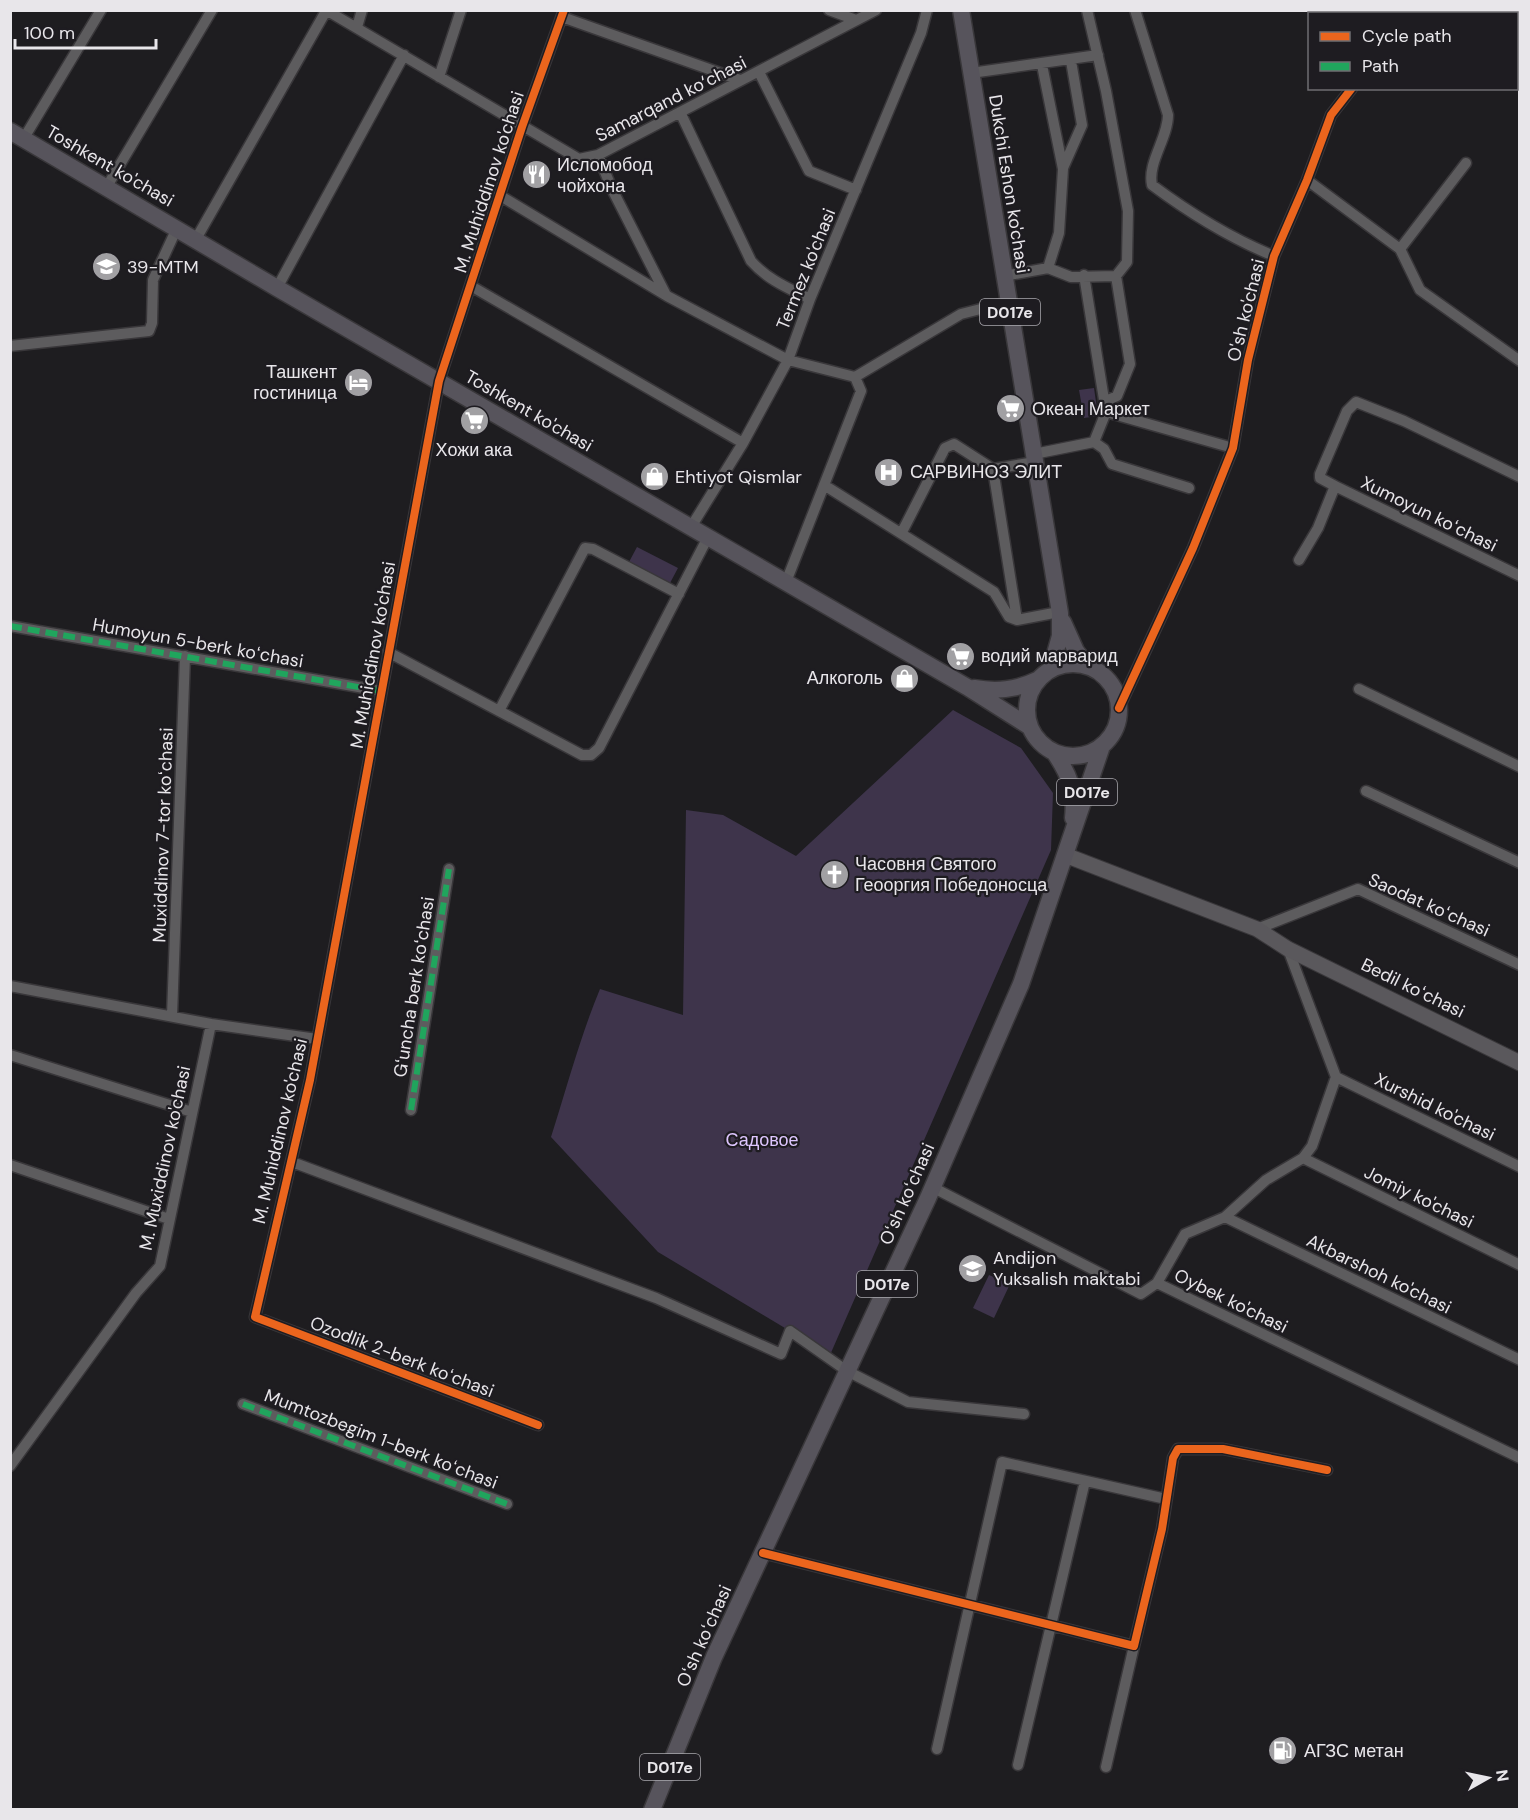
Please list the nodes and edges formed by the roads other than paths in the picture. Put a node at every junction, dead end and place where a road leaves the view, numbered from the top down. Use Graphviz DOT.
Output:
graph roads {
  1 [pos="101,10"];
  2 [pos="212,10"];
  3 [pos="326,10"];
  4 [pos="362,10"];
  5 [pos="461,10"];
  6 [pos="829,10"];
  7 [pos="876,10"];
  8 [pos="927,10"];
  9 [pos="961,10"];
  10 [pos="1087,10"];
  11 [pos="1135,10"];
  12 [pos="563,14"];
  13 [pos="856,20"];
  14 [pos="357,27"];
  15 [pos="404,55"];
  16 [pos="1098,55"];
  17 [pos="1071,61"];
  18 [pos="1042,64"];
  19 [pos="759,72"];
  20 [pos="971,73"];
  21 [pos="439,77"];
  22 [pos="740,81"];
  23 [pos="1350,90"];
  24 [pos="680,112"];
  25 [pos="522,127"];
  26 [pos="17,135"];
  27 [pos="598,155"];
  28 [pos="1466,163"];
  29 [pos="1063,169"];
  30 [pos="1307,180"];
  31 [pos="106,188"];
  32 [pos="856,190"];
  33 [pos="499,195"];
  34 [pos="177,228"];
  35 [pos="196,239"];
  36 [pos="1400,249"];
  37 [pos="1274,256"];
  38 [pos="1048,268"];
  39 [pos="1084,275"];
  40 [pos="1004,276"];
  41 [pos="1116,276"];
  42 [pos="471,286"];
  43 [pos="277,288"];
  44 [pos="667,296"];
  45 [pos="810,299"];
  46 [pos="1008,302"];
  47 [pos="10,346"];
  48 [pos="788,360"];
  49 [pos="1520,361"];
  50 [pos="855,377"];
  51 [pos="439,381"];
  52 [pos="1105,407"];
  53 [pos="1095,442"];
  54 [pos="743,443"];
  55 [pos="1233,448"];
  56 [pos="1034,458"];
  57 [pos="993,469"];
  58 [pos="1520,477"];
  59 [pos="824,485"];
  60 [pos="1335,486"];
  61 [pos="1189,489"];
  62 [pos="691,527"];
  63 [pos="902,532"];
  64 [pos="708,537"];
  65 [pos="1299,560"];
  66 [pos="1520,576"];
  67 [pos="786,582"];
  68 [pos="679,594"];
  69 [pos="1060,613"];
  70 [pos="1017,620"];
  71 [pos="10,626"];
  72 [pos="388,652"];
  73 [pos="186,656"];
  74 [pos="1087,665"];
  75 [pos="1051,668"];
  76 [pos="1037,680"];
  77 [pos="967,687"];
  78 [pos="1359,689"];
  79 [pos="381,691"];
  80 [pos="1119,708"];
  81 [pos="500,711"];
  82 [pos="1030,727"];
  83 [pos="1102,746"];
  84 [pos="1054,752"];
  85 [pos="1520,767"];
  86 [pos="1366,791"];
  87 [pos="1071,837"];
  88 [pos="1065,855"];
  89 [pos="1520,864"];
  90 [pos="449,869"];
  91 [pos="1257,929"];
  92 [pos="1288,949"];
  93 [pos="1520,965"];
  94 [pos="10,986"];
  95 [pos="172,1016"];
  96 [pos="211,1024"];
  97 [pos="316,1039"];
  98 [pos="10,1055"];
  99 [pos="1520,1063"];
  100 [pos="1336,1077"];
  101 [pos="411,1110"];
  102 [pos="192,1112"];
  103 [pos="1303,1158"];
  104 [pos="292,1162"];
  105 [pos="10,1165"];
  106 [pos="1520,1167"];
  107 [pos="932,1187"];
  108 [pos="1225,1217"];
  109 [pos="170,1219"];
  110 [pos="1520,1265"];
  111 [pos="1157,1283"];
  112 [pos="255,1317"];
  113 [pos="1520,1360"];
  114 [pos="847,1371"];
  115 [pos="243,1404"];
  116 [pos="1024,1414"];
  117 [pos="538,1425"];
  118 [pos="1520,1458"];
  119 [pos="10,1466"];
  120 [pos="1328,1470"];
  121 [pos="1085,1481"];
  122 [pos="1166,1499"];
  123 [pos="507,1504"];
  124 [pos="763,1553"];
  125 [pos="969,1605"];
  126 [pos="1052,1626"];
  127 [pos="1134,1646"];
  128 [pos="937,1749"];
  129 [pos="1018,1765"];
  130 [pos="1106,1767"];
  131 [pos="652,1809"];
  1 -- 26 [label="street"];
  2 -- 31 [label="street"];
  3 -- 14 [label="street, Samarqand ko‘chasi"];
  3 -- 35 [label="street"];
  4 -- 14 [label="street"];
  5 -- 21 [label="street"];
  6 -- 13 [label="street"];
  7 -- 13 [label="street, Samarqand ko‘chasi"];
  8 -- 32 [label="street, Termez ko'chasi"];
  9 -- 20 [label="main road, Dukchi Eshon ko'chasi / D017e"];
  10 -- 16 [label="street"];
  11 -- 37 [label="street"];
  12 -- 22 [label="street"];
  12 -- 25 [label="street, M. Muhiddinov ko'chasi"];
  13 -- 19 [label="street, Samarqand ko‘chasi"];
  14 -- 15 [label="street, Samarqand ko‘chasi"];
  15 -- 21 [label="street, Samarqand ko‘chasi"];
  15 -- 43 [label="street"];
  16 -- 17 [label="street"];
  16 -- 41 [label="street"];
  17 -- 18 [label="street"];
  17 -- 29 [label="street"];
  18 -- 20 [label="street"];
  18 -- 29 [label="street"];
  19 -- 22 [label="street, Samarqand ko‘chasi"];
  19 -- 32 [label="street"];
  20 -- 40 [label="main road, Dukchi Eshon ko'chasi / D017e"];
  21 -- 25 [label="street, Samarqand ko‘chasi"];
  22 -- 24 [label="street, Samarqand ko‘chasi"];
  23 -- 30 [label="street, O'sh ko'chasi"];
  24 -- 27 [label="street, Samarqand ko‘chasi"];
  24 -- 45 [label="street"];
  25 -- 27 [label="street, Samarqand ko‘chasi"];
  25 -- 33 [label="street, M. Muhiddinov ko'chasi"];
  26 -- 31 [label="main road, Toshkent ko'chasi"];
  27 -- 44 [label="street"];
  28 -- 36 [label="street"];
  29 -- 38 [label="street"];
  30 -- 36 [label="street"];
  30 -- 37 [label="street, O'sh ko'chasi"];
  31 -- 34 [label="main road, Toshkent ko'chasi"];
  32 -- 45 [label="street, Termez ko'chasi"];
  33 -- 42 [label="street, M. Muhiddinov ko'chasi"];
  33 -- 44 [label="street"];
  34 -- 35 [label="main road, Toshkent ko'chasi"];
  34 -- 47 [label="street"];
  35 -- 43 [label="main road, Toshkent ko'chasi"];
  36 -- 49 [label="street"];
  37 -- 55 [label="street, O'sh ko'chasi"];
  38 -- 39 [label="street"];
  38 -- 40 [label="street"];
  39 -- 41 [label="street"];
  39 -- 52 [label="street"];
  40 -- 46 [label="main road, Dukchi Eshon ko'chasi / D017e"];
  41 -- 52 [label="street"];
  42 -- 51 [label="street, M. Muhiddinov ko'chasi"];
  42 -- 54 [label="street"];
  43 -- 51 [label="main road, Toshkent ko'chasi"];
  44 -- 48 [label="street"];
  45 -- 48 [label="street, Termez ko'chasi"];
  46 -- 50 [label="street"];
  46 -- 56 [label="main road, Dukchi Eshon ko'chasi / D017e"];
  48 -- 50 [label="street"];
  48 -- 54 [label="street, Termez ko'chasi"];
  50 -- 59 [label="street"];
  51 -- 62 [label="main road, Toshkent ko'chasi"];
  51 -- 72 [label="street, M. Muhiddinov ko'chasi"];
  52 -- 53 [label="street"];
  52 -- 55 [label="street"];
  53 -- 56 [label="street"];
  53 -- 61 [label="street"];
  54 -- 62 [label="street, Termez ko'chasi"];
  55 -- 80 [label="street, O'sh ko'chasi"];
  56 -- 57 [label="street"];
  56 -- 69 [label="main road, Dukchi Eshon ko'chasi / D017e"];
  57 -- 63 [label="street"];
  57 -- 70 [label="street"];
  58 -- 60 [label="street"];
  59 -- 63 [label="street"];
  59 -- 67 [label="street"];
  60 -- 65 [label="street, Xumoyun koʻchasi"];
  60 -- 66 [label="street, Xumoyun koʻchasi"];
  62 -- 64 [label="main road, Toshkent ko'chasi"];
  63 -- 70 [label="street"];
  64 -- 67 [label="main road, Toshkent ko'chasi"];
  64 -- 68 [label="street"];
  67 -- 77 [label="main road, Toshkent ko'chasi"];
  68 -- 81 [label="street"];
  68 -- 81 [label="street"];
  69 -- 70 [label="street"];
  69 -- 74 [label="main road, D017e"];
  69 -- 75 [label="main road, D017e"];
  71 -- 73 [label="street, Humoyun 5-berk koʻchasi"];
  72 -- 79 [label="street, M. Muhiddinov ko'chasi"];
  72 -- 81 [label="street"];
  73 -- 79 [label="street, Humoyun 5-berk koʻchasi"];
  73 -- 95 [label="street, Muxiddinov 7-tor koʻchasi"];
  74 -- 75 [label="main road"];
  74 -- 80 [label="main road, D017e"];
  75 -- 76 [label="main road"];
  76 -- 77 [label="main road"];
  76 -- 82 [label="main road"];
  77 -- 82 [label="main road, Toshkent ko'chasi"];
  78 -- 85 [label="street"];
  79 -- 97 [label="street, M. Muhiddinov ko'chasi"];
  80 -- 83 [label="main road, D017e"];
  82 -- 84 [label="main road, D017e"];
  83 -- 84 [label="main road, D017e"];
  83 -- 87 [label="main road, D017e"];
  84 -- 87 [label="main road, D017e"];
  86 -- 89 [label="street"];
  87 -- 88 [label="main road, Oʻsh koʻchasi / D017e"];
  88 -- 91 [label="street, Bedil koʻchasi"];
  88 -- 107 [label="main road, Oʻsh koʻchasi / D017e"];
  90 -- 101 [label="street, Gʻuncha berk koʻchasi"];
  91 -- 92 [label="street, Bedil koʻchasi"];
  91 -- 93 [label="street, Saodat koʻchasi"];
  92 -- 99 [label="street, Bedil koʻchasi"];
  92 -- 100 [label="street"];
  94 -- 95 [label="street"];
  95 -- 96 [label="street"];
  96 -- 97 [label="street"];
  96 -- 102 [label="street, M. Muxiddinov ko'chasi"];
  97 -- 104 [label="street, M. Muhiddinov ko'chasi"];
  98 -- 102 [label="street"];
  100 -- 103 [label="street"];
  100 -- 106 [label="street, Xurshid ko'chasi"];
  102 -- 109 [label="street, M. Muxiddinov ko'chasi"];
  103 -- 108 [label="street"];
  103 -- 110 [label="street, Jomiy ko'chasi"];
  104 -- 112 [label="street, M. Muhiddinov ko'chasi"];
  104 -- 114 [label="street"];
  105 -- 109 [label="street"];
  107 -- 111 [label="street, Oybek ko'chasi"];
  107 -- 114 [label="main road, Oʻsh koʻchasi / D017e"];
  108 -- 111 [label="street"];
  108 -- 113 [label="street, Akbarshoh ko'chasi"];
  109 -- 119 [label="street, M. Muxiddinov ko'chasi"];
  111 -- 118 [label="street, Oybek ko'chasi"];
  112 -- 117 [label="street, Ozodlik 2-berk koʻchasi"];
  114 -- 116 [label="street"];
  114 -- 124 [label="main road, Oʻsh koʻchasi / D017e"];
  115 -- 123 [label="street, Mumtozbegim 1-berk koʻchasi"];
  120 -- 122 [label="street"];
  121 -- 122 [label="street"];
  121 -- 125 [label="street"];
  121 -- 126 [label="street"];
  122 -- 127 [label="street"];
  124 -- 125 [label="street"];
  124 -- 131 [label="main road, Oʻsh koʻchasi / D017e"];
  125 -- 126 [label="street"];
  125 -- 128 [label="street"];
  126 -- 127 [label="street"];
  126 -- 129 [label="street"];
  127 -- 130 [label="street"];
}
